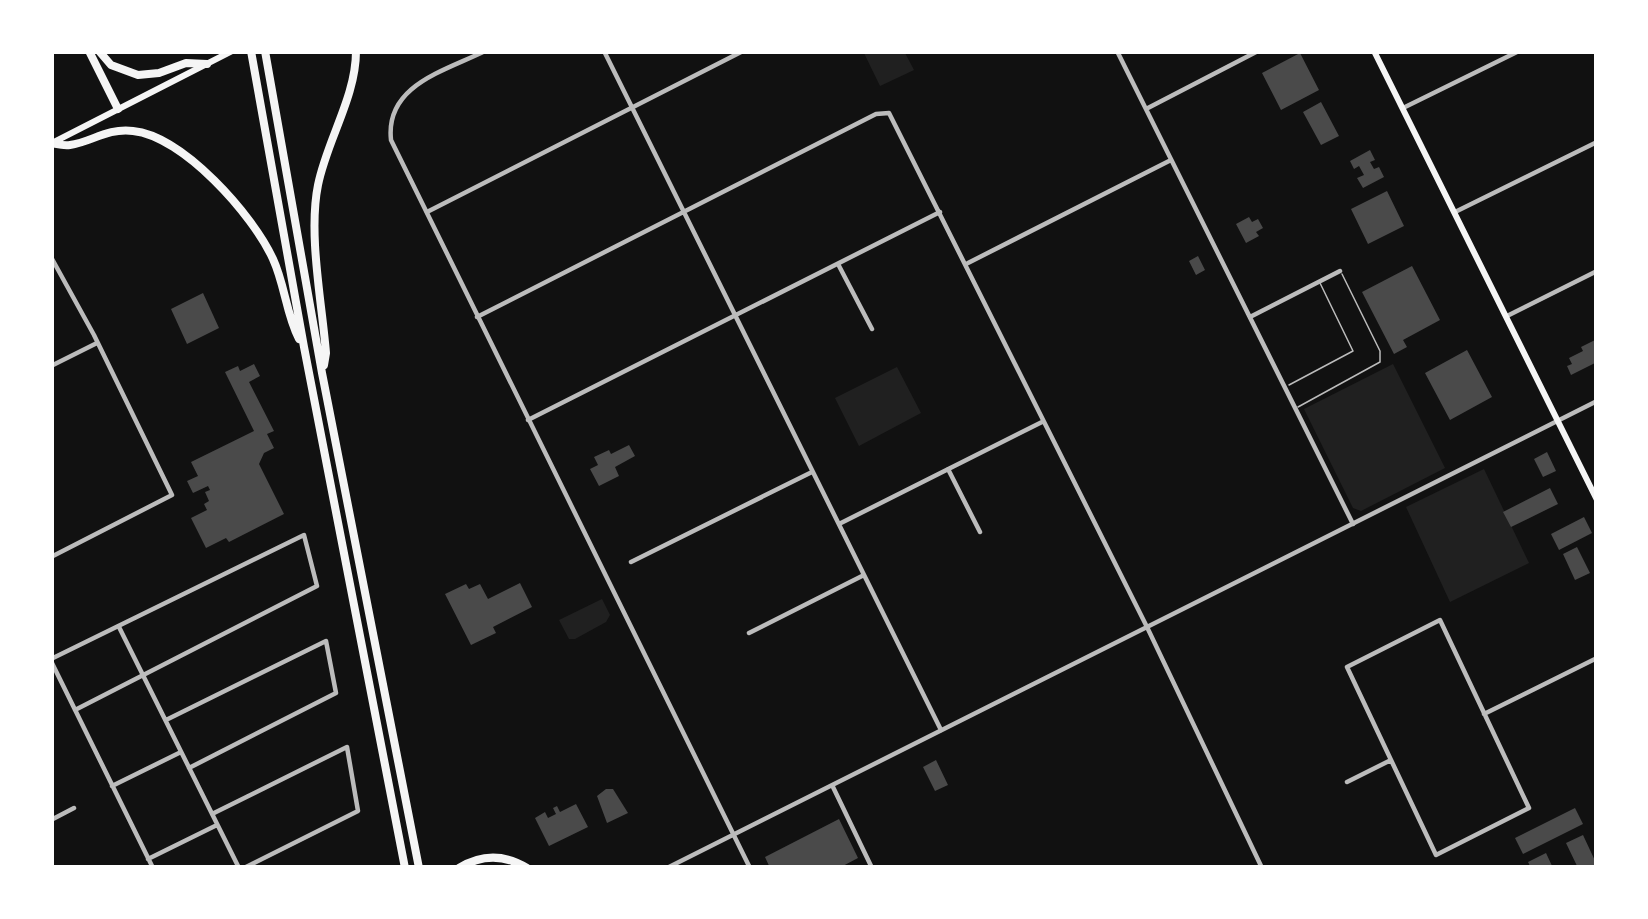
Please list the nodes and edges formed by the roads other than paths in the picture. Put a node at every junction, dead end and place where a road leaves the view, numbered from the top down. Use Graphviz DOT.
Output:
graph roads {
  1 [pos="89,51"];
  2 [pos="99,51"];
  3 [pos="251,51"];
  4 [pos="265,51"];
  5 [pos="356,51"];
  6 [pos="485,51"];
  7 [pos="604,51"];
  8 [pos="743,51"];
  9 [pos="1117,51"];
  10 [pos="1258,51"];
  11 [pos="1374,51"];
  12 [pos="1519,51"];
  13 [pos="231,52"];
  14 [pos="206,64"];
  15 [pos="632,107"];
  16 [pos="1403,108"];
  17 [pos="118,109"];
  18 [pos="1146,109"];
  19 [pos="1597,142"];
  20 [pos="51,143"];
  21 [pos="1172,160"];
  22 [pos="426,212"];
  23 [pos="684,212"];
  24 [pos="940,212"];
  25 [pos="1455,212"];
  26 [pos="51,257"];
  27 [pos="838,264"];
  28 [pos="966,264"];
  29 [pos="1340,271"];
  30 [pos="1597,271"];
  31 [pos="1319,282"];
  32 [pos="477,316"];
  33 [pos="735,316"];
  34 [pos="1507,316"];
  35 [pos="1250,317"];
  36 [pos="872,329"];
  37 [pos="98,343"];
  38 [pos="304,347"];
  39 [pos="51,366"];
  40 [pos="322,373"];
  41 [pos="1286,387"];
  42 [pos="1597,401"];
  43 [pos="1296,408"];
  44 [pos="528,420"];
  45 [pos="1559,420"];
  46 [pos="1044,421"];
  47 [pos="948,469"];
  48 [pos="812,472"];
  49 [pos="1597,500"];
  50 [pos="838,524"];
  51 [pos="1353,524"];
  52 [pos="980,532"];
  53 [pos="51,557"];
  54 [pos="631,562"];
  55 [pos="864,575"];
  56 [pos="119,627"];
  57 [pos="1147,627"];
  58 [pos="749,633"];
  59 [pos="1597,658"];
  60 [pos="51,660"];
  61 [pos="144,675"];
  62 [pos="75,710"];
  63 [pos="1484,714"];
  64 [pos="166,720"];
  65 [pos="940,730"];
  66 [pos="182,752"];
  67 [pos="1391,760"];
  68 [pos="189,768"];
  69 [pos="1347,782"];
  70 [pos="832,785"];
  71 [pos="112,786"];
  72 [pos="74,808"];
  73 [pos="212,814"];
  74 [pos="51,820"];
  75 [pos="217,825"];
  76 [pos="734,835"];
  77 [pos="148,859"];
  78 [pos="153,868"];
  79 [pos="242,868"];
  80 [pos="405,868"];
  81 [pos="419,868"];
  82 [pos="460,868"];
  83 [pos="527,868"];
  84 [pos="667,868"];
  85 [pos="750,868"];
  86 [pos="872,868"];
  87 [pos="1262,868"];
  1 -- 17 [label="highway"];
  2 -- 14 [label="highway"];
  3 -- 38 [label="highway"];
  4 -- 40 [label="highway"];
  5 -- 40 [label="highway"];
  6 -- 22 [label="street"];
  7 -- 15 [label="street"];
  8 -- 15 [label="street"];
  9 -- 18 [label="street"];
  10 -- 18 [label="street"];
  11 -- 16 [label="main road"];
  12 -- 16 [label="street"];
  13 -- 14 [label="main road"];
  14 -- 17 [label="main road"];
  15 -- 22 [label="street"];
  15 -- 23 [label="street"];
  16 -- 25 [label="main road"];
  17 -- 20 [label="main road"];
  18 -- 21 [label="street"];
  19 -- 25 [label="street"];
  20 -- 38 [label="highway"];
  21 -- 28 [label="street"];
  21 -- 35 [label="street"];
  22 -- 32 [label="street"];
  23 -- 24 [label="street"];
  23 -- 32 [label="street"];
  23 -- 33 [label="street"];
  24 -- 27 [label="street"];
  24 -- 28 [label="street"];
  25 -- 34 [label="main road"];
  26 -- 37 [label="street"];
  27 -- 33 [label="street"];
  27 -- 36 [label="street"];
  28 -- 46 [label="street"];
  29 -- 31 [label="street"];
  29 -- 43 [label="lane"];
  30 -- 34 [label="street"];
  31 -- 35 [label="street"];
  31 -- 41 [label="lane"];
  32 -- 44 [label="street"];
  33 -- 44 [label="street"];
  33 -- 48 [label="street"];
  34 -- 45 [label="main road"];
  35 -- 41 [label="street"];
  37 -- 39 [label="street"];
  37 -- 53 [label="street"];
  38 -- 80 [label="highway"];
  40 -- 81 [label="highway"];
  41 -- 43 [label="street"];
  42 -- 45 [label="street"];
  43 -- 51 [label="street"];
  44 -- 76 [label="street"];
  45 -- 49 [label="main road"];
  45 -- 51 [label="street"];
  46 -- 47 [label="street"];
  46 -- 57 [label="street"];
  47 -- 50 [label="street"];
  47 -- 52 [label="street"];
  48 -- 50 [label="street"];
  48 -- 54 [label="street"];
  50 -- 55 [label="street"];
  51 -- 57 [label="street"];
  55 -- 58 [label="street"];
  55 -- 65 [label="street"];
  56 -- 60 [label="street"];
  56 -- 61 [label="street"];
  56 -- 61 [label="street"];
  57 -- 65 [label="street"];
  57 -- 87 [label="street"];
  59 -- 63 [label="street"];
  60 -- 62 [label="street"];
  61 -- 62 [label="street"];
  61 -- 64 [label="street"];
  62 -- 71 [label="street"];
  63 -- 67 [label="street"];
  63 -- 67 [label="street"];
  64 -- 66 [label="street"];
  64 -- 68 [label="street"];
  65 -- 70 [label="street"];
  66 -- 68 [label="street"];
  66 -- 71 [label="street"];
  67 -- 69 [label="street"];
  68 -- 73 [label="street"];
  70 -- 76 [label="street"];
  70 -- 86 [label="street"];
  71 -- 77 [label="street"];
  72 -- 74 [label="street"];
  73 -- 75 [label="street"];
  73 -- 79 [label="street"];
  75 -- 77 [label="street"];
  75 -- 79 [label="street"];
  76 -- 84 [label="street"];
  76 -- 85 [label="street"];
  77 -- 78 [label="street"];
  82 -- 83 [label="highway"];
}
